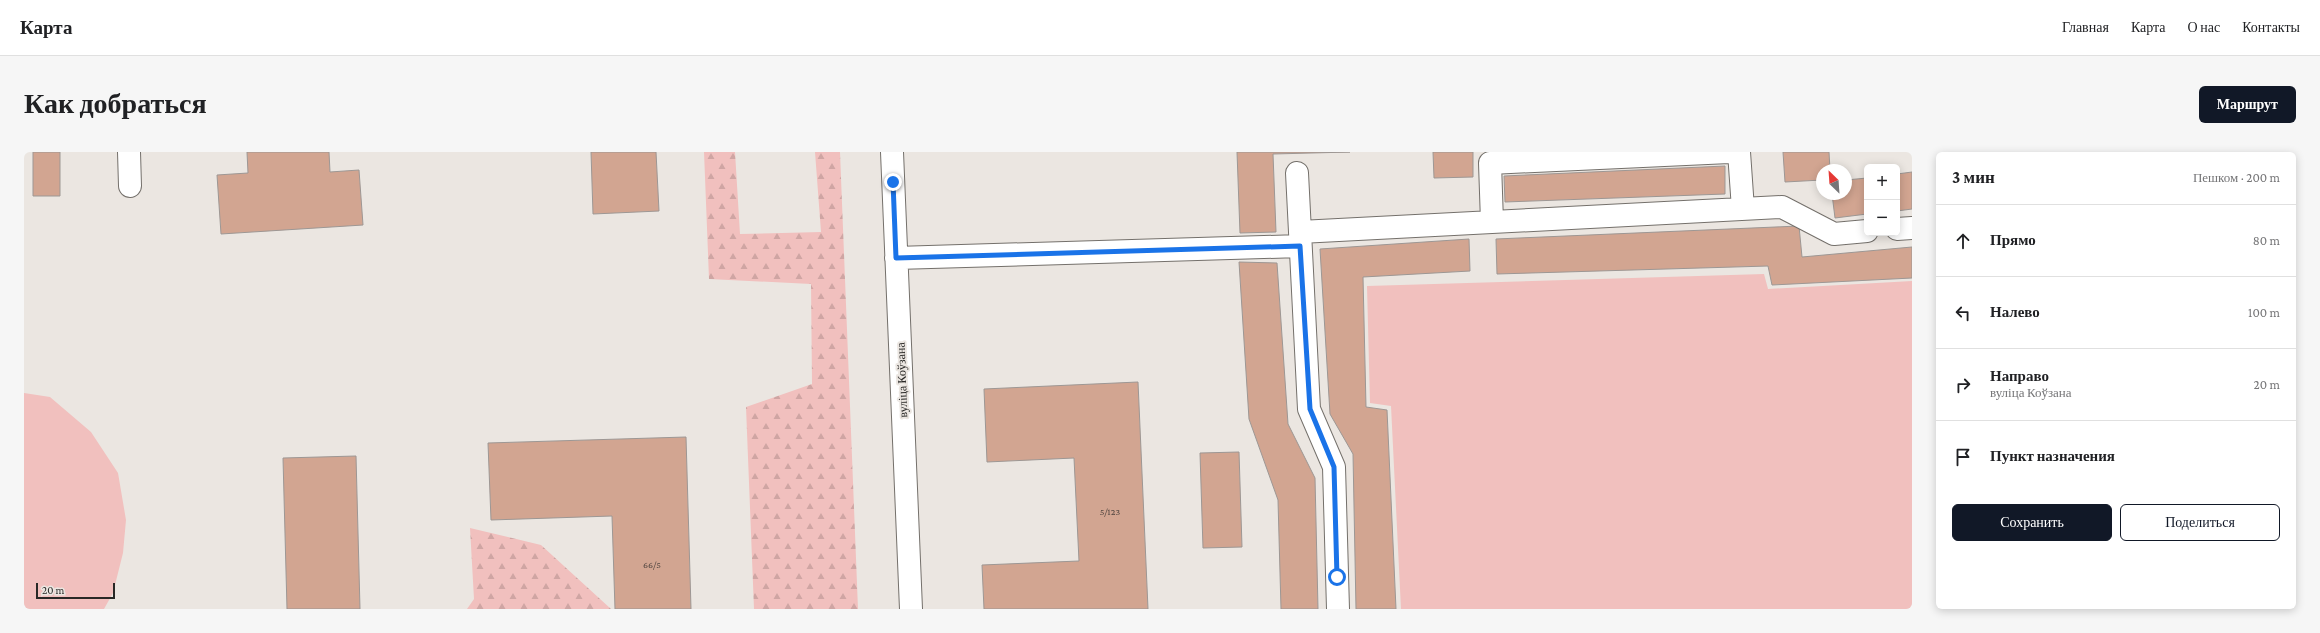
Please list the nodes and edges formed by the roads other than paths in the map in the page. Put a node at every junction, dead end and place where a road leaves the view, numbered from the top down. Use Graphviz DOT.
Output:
graph roads {
  1 [pos="129,152"];
  2 [pos="892,152"];
  3 [pos="1729,152"];
  4 [pos="1739,152"];
  5 [pos="1297,173"];
  6 [pos="130,186"];
  7 [pos="1743,209"];
  8 [pos="1492,222"];
  9 [pos="1912,228"];
  10 [pos="1900,229"];
  11 [pos="1864,232"];
  12 [pos="1300,239"];
  13 [pos="896,258"];
  14 [pos="912,609"];
  15 [pos="1338,609"];
  1 -- 6 [label="street"];
  2 -- 13 [label="street, вуліца Коўзана"];
  3 -- 8 [label="street"];
  4 -- 7 [label="street"];
  5 -- 12 [label="street"];
  7 -- 8 [label="street"];
  7 -- 11 [label="street"];
  8 -- 12 [label="street"];
  9 -- 10 [label="street"];
  12 -- 13 [label="street"];
  12 -- 15 [label="street"];
  13 -- 14 [label="street, вуліца Коўзана"];
}
